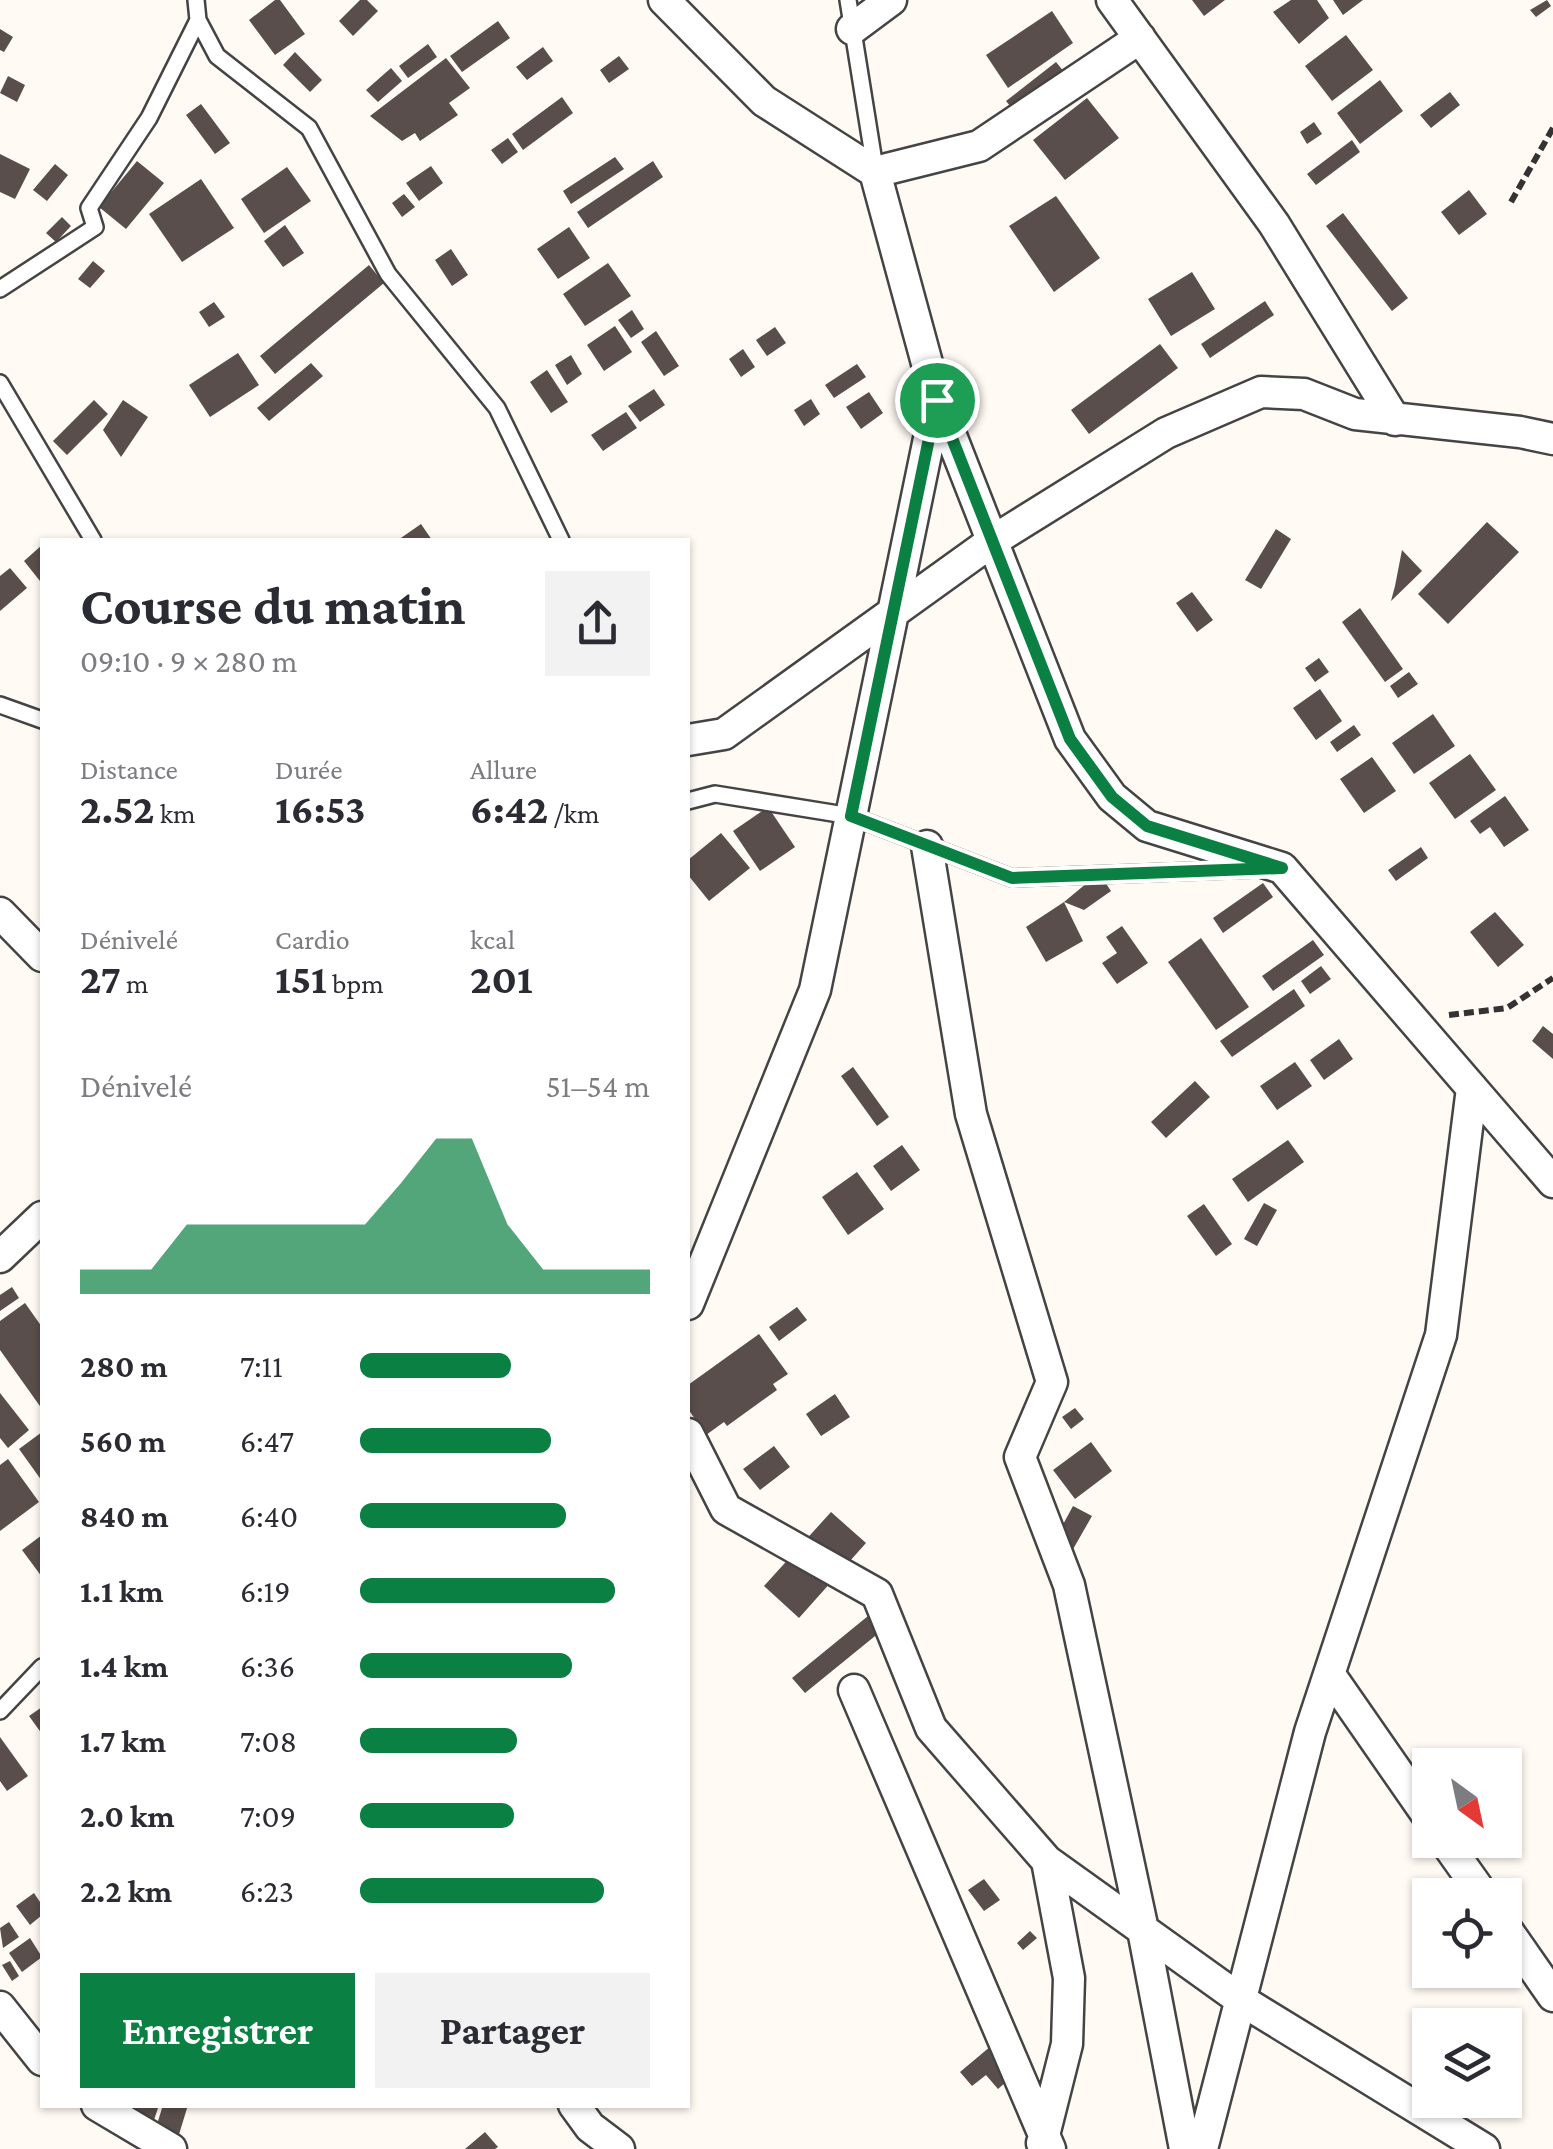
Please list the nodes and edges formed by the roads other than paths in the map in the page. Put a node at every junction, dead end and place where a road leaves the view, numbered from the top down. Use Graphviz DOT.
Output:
graph roads {
  1 [pos="196,0"];
  2 [pos="664,0"];
  3 [pos="891,0"];
  4 [pos="1112,0"];
  5 [pos="850,14"];
  6 [pos="198,20"];
  7 [pos="1140,38"];
  8 [pos="875,172"];
  9 [pos="0,289"];
  10 [pos="0,383"];
  11 [pos="937,400"];
  12 [pos="1395,420"];
  13 [pos="1553,439"];
  14 [pos="91,538"];
  15 [pos="560,538"];
  16 [pos="991,542"];
  17 [pos="894,610"];
  18 [pos="0,705"];
  19 [pos="40,719"];
  20 [pos="690,740"];
  21 [pos="690,800"];
  22 [pos="851,816"];
  23 [pos="926,846"];
  24 [pos="1282,868"];
  25 [pos="0,913"];
  26 [pos="40,954"];
  27 [pos="1472,1088"];
  28 [pos="1553,1182"];
  29 [pos="40,1219"];
  30 [pos="0,1257"];
  31 [pos="690,1299"];
  32 [pos="690,1438"];
  33 [pos="40,1670"];
  34 [pos="1330,1675"];
  35 [pos="854,1690"];
  36 [pos="0,1711"];
  37 [pos="1412,1794"];
  38 [pos="1047,1861"];
  39 [pos="1143,1930"];
  40 [pos="1522,1951"];
  41 [pos="1553,1996"];
  42 [pos="1241,2000"];
  43 [pos="0,2008"];
  44 [pos="40,2058"];
  45 [pos="101,2108"];
  46 [pos="585,2122"];
  47 [pos="1044,2145"];
  48 [pos="171,2149"];
  49 [pos="618,2149"];
  50 [pos="1185,2149"];
  51 [pos="1202,2149"];
  52 [pos="1484,2149"];
  1 -- 6 [label="lane"];
  2 -- 8 [label="street"];
  3 -- 5 [label="street"];
  4 -- 7 [label="street"];
  5 -- 8 [label="lane"];
  6 -- 9 [label="lane"];
  6 -- 15 [label="lane"];
  7 -- 8 [label="street"];
  7 -- 12 [label="street"];
  8 -- 11 [label="street"];
  10 -- 14 [label="lane"];
  11 -- 16 [label="street"];
  11 -- 17 [label="street"];
  12 -- 13 [label="street"];
  12 -- 16 [label="street"];
  16 -- 17 [label="street"];
  16 -- 24 [label="street"];
  17 -- 20 [label="street"];
  17 -- 22 [label="street"];
  18 -- 19 [label="lane"];
  21 -- 22 [label="lane"];
  22 -- 23 [label="lane"];
  22 -- 31 [label="street"];
  23 -- 24 [label="lane"];
  23 -- 39 [label="street"];
  24 -- 27 [label="street"];
  25 -- 26 [label="street"];
  27 -- 28 [label="street"];
  27 -- 34 [label="street"];
  29 -- 30 [label="street"];
  32 -- 38 [label="street"];
  33 -- 36 [label="lane"];
  34 -- 37 [label="street"];
  34 -- 42 [label="street"];
  35 -- 47 [label="street"];
  38 -- 39 [label="street"];
  38 -- 47 [label="street"];
  39 -- 42 [label="street"];
  39 -- 50 [label="street"];
  40 -- 41 [label="street"];
  42 -- 51 [label="street"];
  42 -- 52 [label="street"];
  43 -- 44 [label="street"];
  45 -- 48 [label="street"];
  46 -- 49 [label="street"];
}
